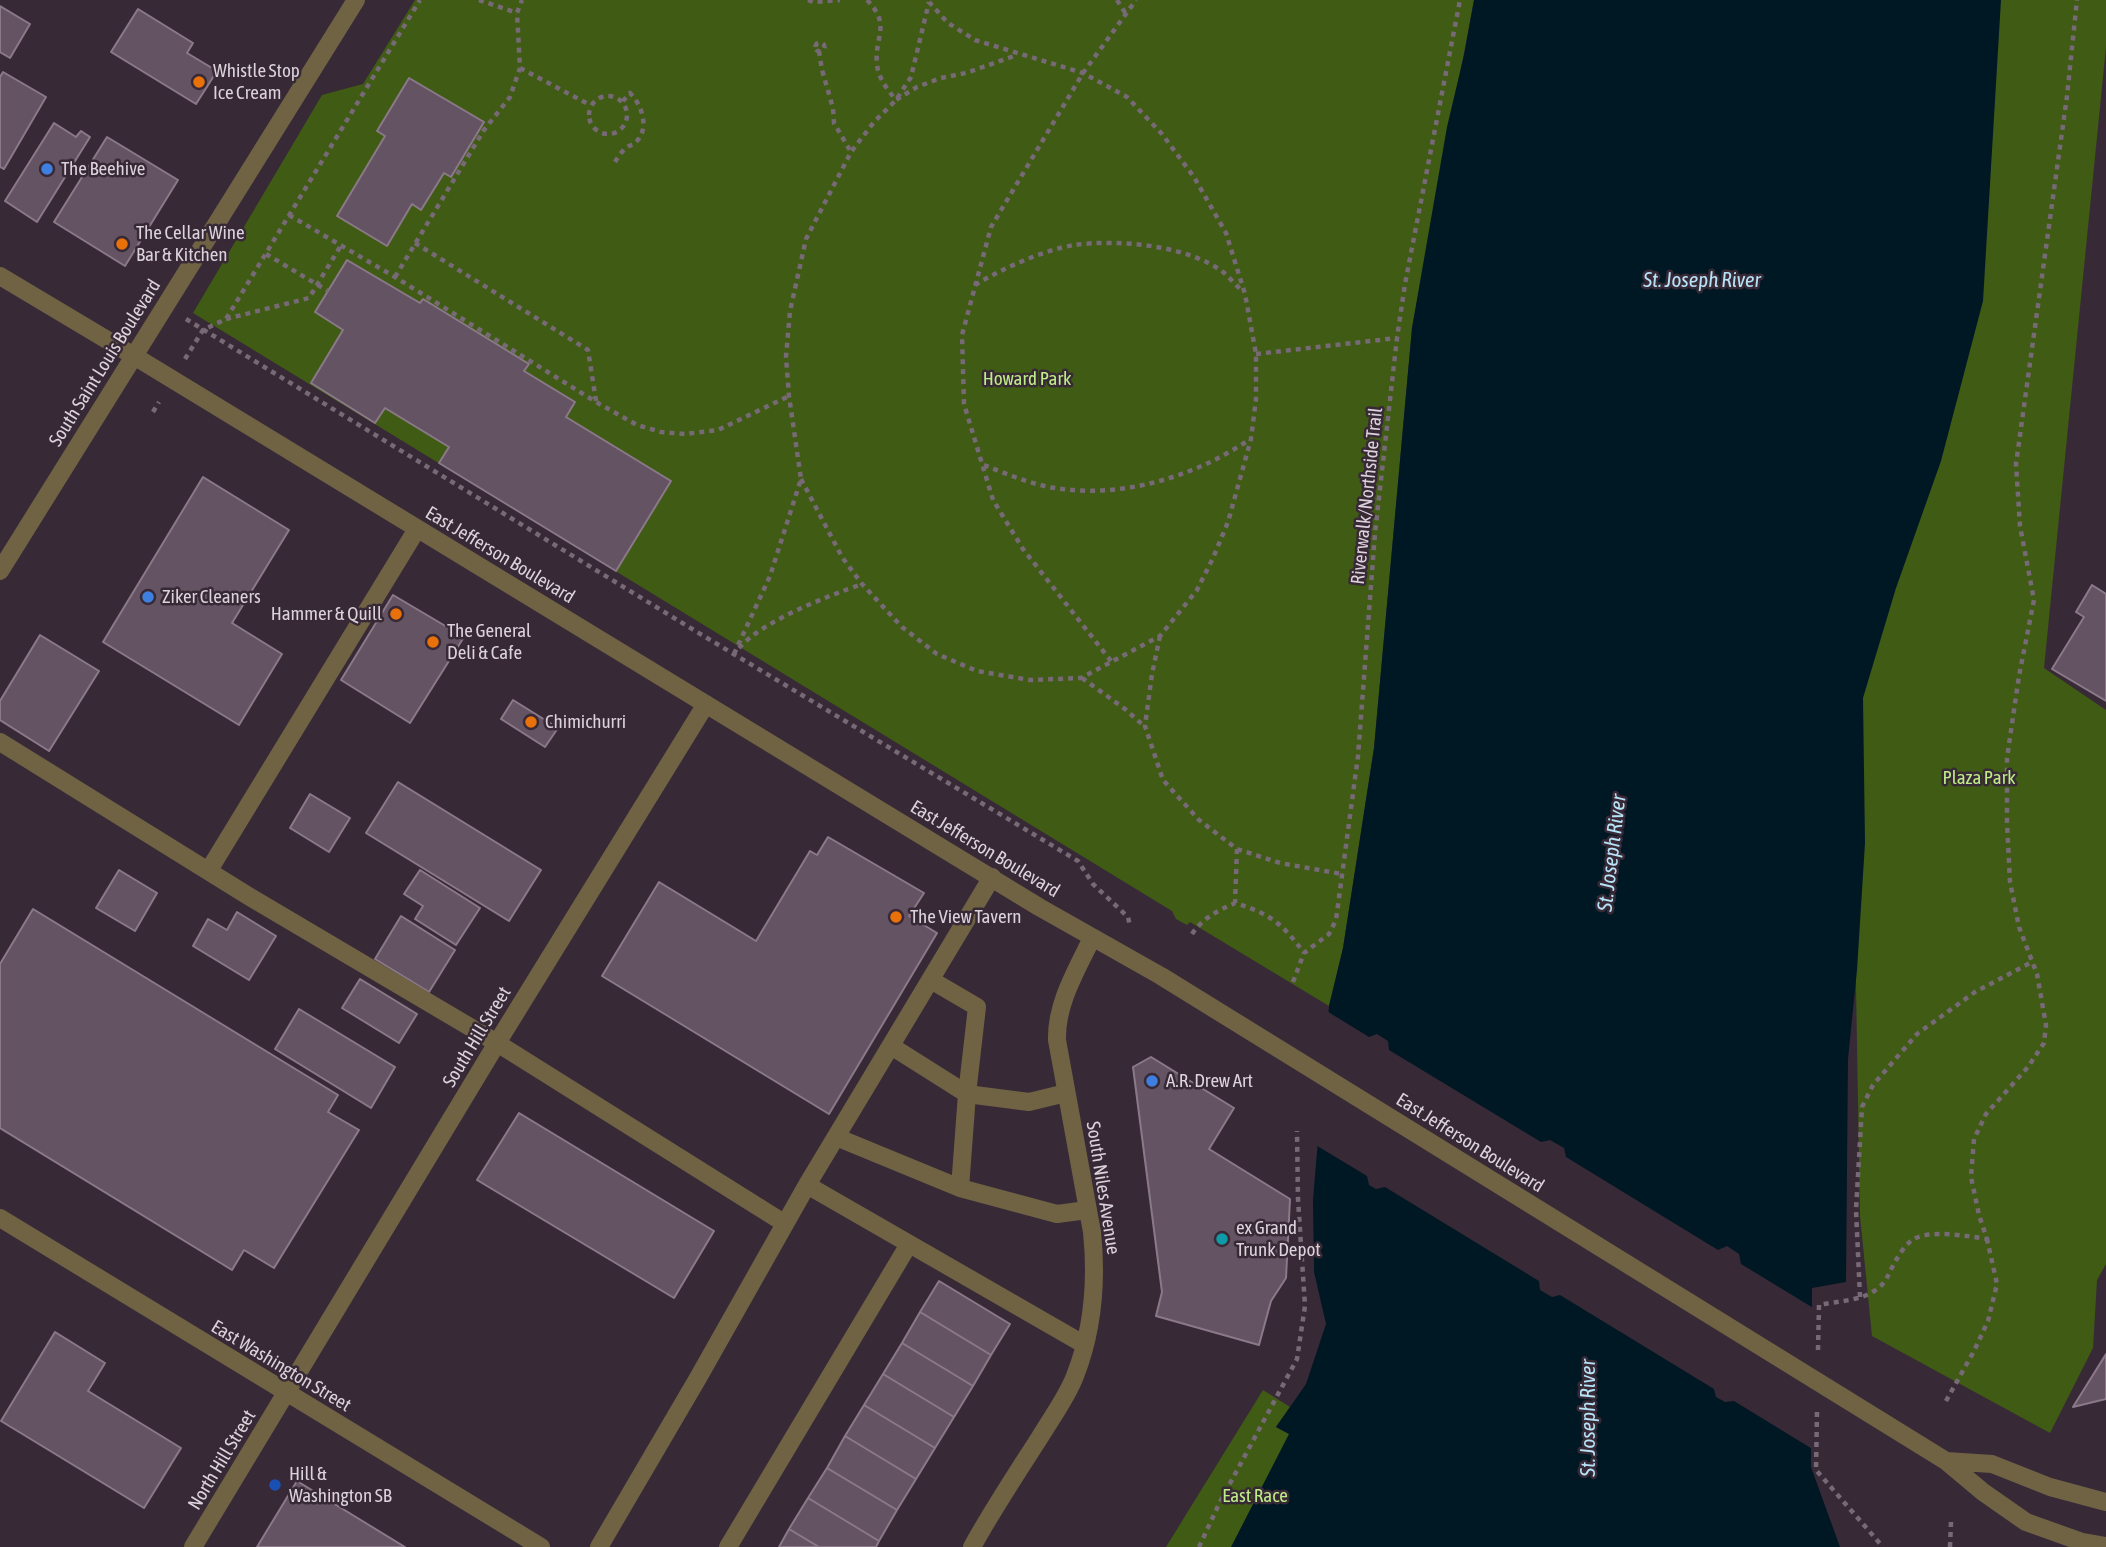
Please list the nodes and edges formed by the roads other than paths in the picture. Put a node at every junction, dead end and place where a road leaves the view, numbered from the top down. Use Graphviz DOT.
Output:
graph roads {
  1 [pos="356,0"];
  2 [pos="0,276"];
  3 [pos="134,356"];
  4 [pos="417,529"];
  5 [pos="0,570"];
  6 [pos="706,704"];
  7 [pos="0,742"];
  8 [pos="209,870"];
  9 [pos="992,877"];
  10 [pos="1092,938"];
  11 [pos="931,979"];
  12 [pos="497,1043"];
  13 [pos="891,1046"];
  14 [pos="1066,1093"];
  15 [pos="967,1094"];
  16 [pos="836,1137"];
  17 [pos="807,1185"];
  18 [pos="960,1188"];
  19 [pos="1087,1210"];
  20 [pos="1,1221"];
  21 [pos="784,1223"];
  22 [pos="909,1244"];
  23 [pos="1084,1345"];
  24 [pos="286,1394"];
  25 [pos="1946,1461"];
  26 [pos="2106,1502"];
  27 [pos="2106,1546"];
  28 [pos="193,1547"];
  29 [pos="541,1547"];
  30 [pos="599,1547"];
  31 [pos="728,1547"];
  32 [pos="972,1547"];
  1 -- 3 [label="street, South Saint Louis Boulevard"];
  2 -- 3 [label="street, East Jefferson Boulevard"];
  3 -- 4 [label="street, East Jefferson Boulevard"];
  3 -- 5 [label="street, South Saint Louis Boulevard"];
  4 -- 6 [label="street, East Jefferson Boulevard"];
  4 -- 8 [label="street"];
  6 -- 9 [label="street, East Jefferson Boulevard"];
  6 -- 12 [label="street, South Hill Street"];
  7 -- 8 [label="street"];
  8 -- 12 [label="street"];
  9 -- 10 [label="street, East Jefferson Boulevard"];
  9 -- 11 [label="street"];
  10 -- 14 [label="street, South Niles Avenue"];
  10 -- 25 [label="street, East Jefferson Boulevard"];
  11 -- 13 [label="street"];
  11 -- 15 [label="street"];
  12 -- 21 [label="street"];
  12 -- 24 [label="street, South Hill Street"];
  13 -- 15 [label="street"];
  13 -- 16 [label="street"];
  14 -- 15 [label="street"];
  14 -- 19 [label="street, South Niles Avenue"];
  15 -- 18 [label="street"];
  16 -- 17 [label="street"];
  16 -- 18 [label="street"];
  17 -- 21 [label="street"];
  17 -- 22 [label="street"];
  18 -- 19 [label="street"];
  19 -- 23 [label="street, South Niles Avenue"];
  20 -- 24 [label="street, East Washington Street"];
  21 -- 30 [label="street"];
  22 -- 23 [label="street"];
  22 -- 31 [label="street"];
  23 -- 32 [label="street, South Niles Avenue"];
  24 -- 28 [label="street, North Hill Street"];
  24 -- 29 [label="street, East Washington Street"];
  25 -- 26 [label="street, East Jefferson Boulevard"];
  25 -- 27 [label="street, East Jefferson Boulevard"];
}
